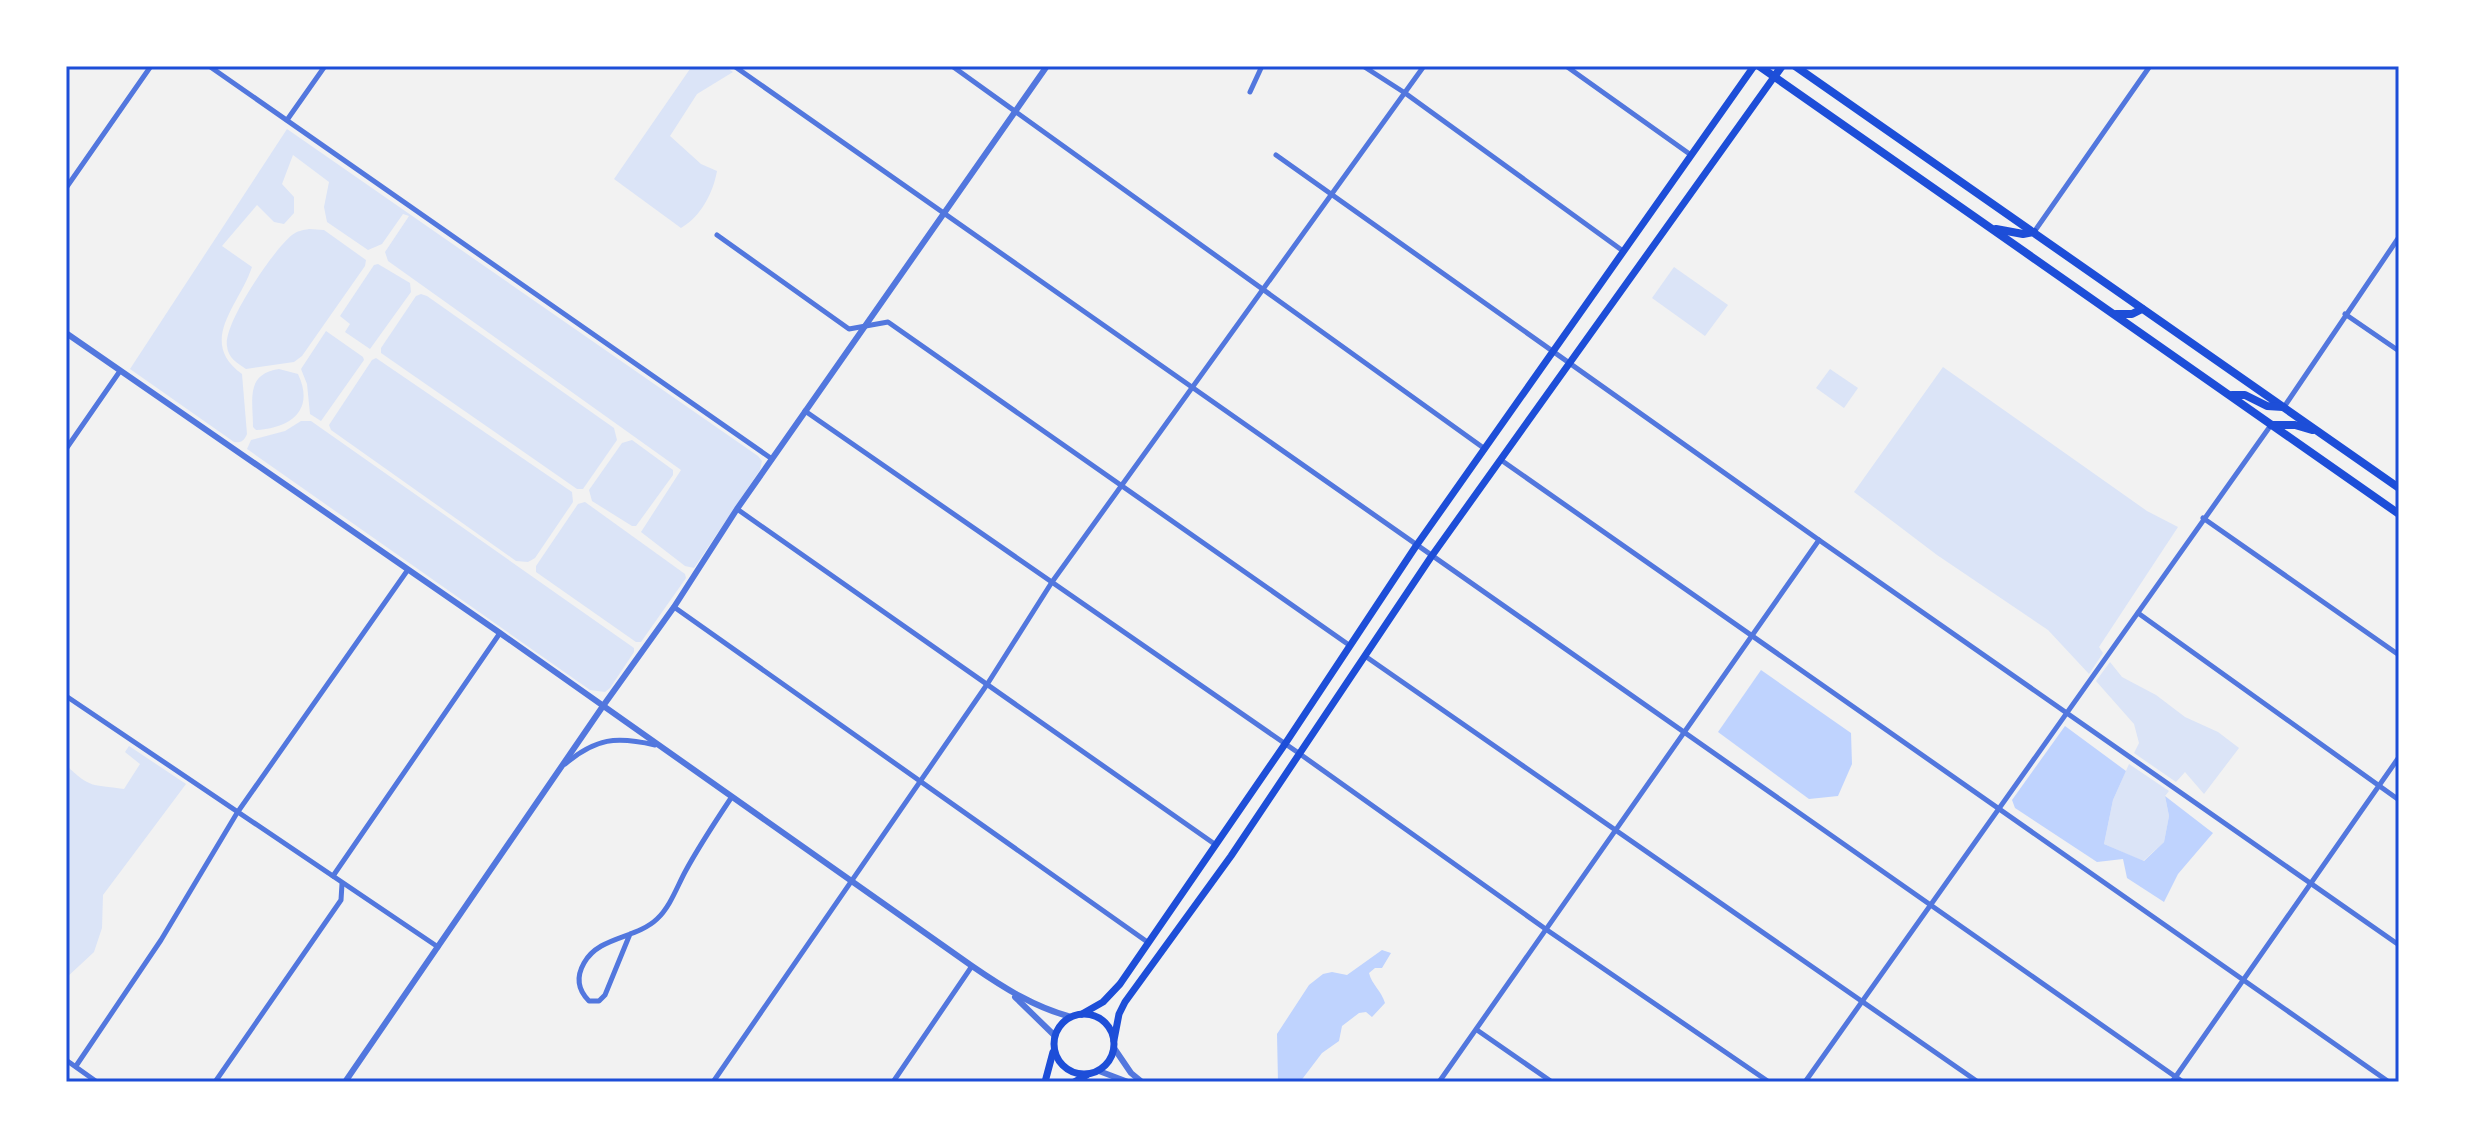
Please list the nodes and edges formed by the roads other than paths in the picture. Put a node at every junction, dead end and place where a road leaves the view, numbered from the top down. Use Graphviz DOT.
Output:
graph roads {
  1 [pos="151,66"];
  2 [pos="209,66"];
  3 [pos="325,66"];
  4 [pos="734,66"];
  5 [pos="952,66"];
  6 [pos="1047,66"];
  7 [pos="1262,66"];
  8 [pos="1363,66"];
  9 [pos="1424,66"];
  10 [pos="1566,66"];
  11 [pos="1756,66"];
  12 [pos="1782,66"];
  13 [pos="1795,66"];
  14 [pos="2150,66"];
  15 [pos="1774,77"];
  16 [pos="1250,92"];
  17 [pos="1405,93"];
  18 [pos="1016,112"];
  19 [pos="287,120"];
  20 [pos="1276,155"];
  21 [pos="1691,155"];
  22 [pos="66,188"];
  23 [pos="1331,194"];
  24 [pos="946,214"];
  25 [pos="1988,227"];
  26 [pos="2034,232"];
  27 [pos="717,235"];
  28 [pos="2399,237"];
  29 [pos="1623,251"];
  30 [pos="1263,288"];
  31 [pos="2142,309"];
  32 [pos="2115,314"];
  33 [pos="2345,314"];
  34 [pos="866,324"];
  35 [pos="66,333"];
  36 [pos="2399,351"];
  37 [pos="1552,352"];
  38 [pos="1569,364"];
  39 [pos="120,371"];
  40 [pos="1191,388"];
  41 [pos="2231,395"];
  42 [pos="2284,407"];
  43 [pos="805,411"];
  44 [pos="2271,425"];
  45 [pos="2321,433"];
  46 [pos="66,449"];
  47 [pos="1485,449"];
  48 [pos="773,460"];
  49 [pos="1501,460"];
  50 [pos="1120,485"];
  51 [pos="2399,488"];
  52 [pos="737,509"];
  53 [pos="2399,514"];
  54 [pos="2203,518"];
  55 [pos="1819,540"];
  56 [pos="1416,546"];
  57 [pos="1431,557"];
  58 [pos="407,571"];
  59 [pos="1052,582"];
  60 [pos="674,607"];
  61 [pos="2138,613"];
  62 [pos="500,633"];
  63 [pos="1752,635"];
  64 [pos="1349,645"];
  65 [pos="2399,655"];
  66 [pos="1365,656"];
  67 [pos="988,683"];
  68 [pos="66,696"];
  69 [pos="603,706"];
  70 [pos="2067,714"];
  71 [pos="1684,733"];
  72 [pos="1285,744"];
  73 [pos="657,745"];
  74 [pos="1300,754"];
  75 [pos="2399,757"];
  76 [pos="561,767"];
  77 [pos="919,782"];
  78 [pos="2379,786"];
  79 [pos="731,798"];
  80 [pos="2399,800"];
  81 [pos="2000,808"];
  82 [pos="237,813"];
  83 [pos="1616,831"];
  84 [pos="1216,845"];
  85 [pos="332,877"];
  86 [pos="850,880"];
  87 [pos="342,883"];
  88 [pos="2312,884"];
  89 [pos="1931,906"];
  90 [pos="1547,930"];
  91 [pos="630,934"];
  92 [pos="1146,941"];
  93 [pos="2399,945"];
  94 [pos="438,948"];
  95 [pos="972,966"];
  96 [pos="2245,979"];
  97 [pos="1010,992"];
  98 [pos="1862,1002"];
  99 [pos="1082,1014"];
  100 [pos="1071,1017"];
  101 [pos="1477,1030"];
  102 [pos="1054,1041"];
  103 [pos="1114,1044"];
  104 [pos="66,1060"];
  105 [pos="76,1066"];
  106 [pos="1099,1071"];
  107 [pos="1089,1074"];
  108 [pos="2174,1080"];
  109 [pos="97,1082"];
  110 [pos="215,1082"];
  111 [pos="345,1082"];
  112 [pos="713,1082"];
  113 [pos="893,1082"];
  114 [pos="1045,1082"];
  115 [pos="1074,1082"];
  116 [pos="1128,1082"];
  117 [pos="1142,1082"];
  118 [pos="1439,1082"];
  119 [pos="1552,1082"];
  120 [pos="1769,1082"];
  121 [pos="1805,1082"];
  122 [pos="1978,1082"];
  123 [pos="2183,1082"];
  124 [pos="2389,1082"];
  1 -- 22 [label="street"];
  2 -- 19 [label="street"];
  3 -- 19 [label="street"];
  4 -- 24 [label="street"];
  5 -- 18 [label="street"];
  6 -- 18 [label="street"];
  7 -- 16 [label="street"];
  8 -- 17 [label="street"];
  9 -- 17 [label="street"];
  10 -- 21 [label="street"];
  11 -- 15 [label="main road"];
  11 -- 21 [label="main road"];
  12 -- 15 [label="main road"];
  13 -- 26 [label="main road"];
  14 -- 26 [label="street"];
  15 -- 25 [label="main road"];
  15 -- 38 [label="main road"];
  17 -- 23 [label="street"];
  17 -- 29 [label="street"];
  18 -- 24 [label="street"];
  18 -- 30 [label="street"];
  19 -- 48 [label="street"];
  20 -- 23 [label="street"];
  21 -- 29 [label="main road"];
  23 -- 30 [label="street"];
  23 -- 37 [label="street"];
  24 -- 34 [label="street"];
  24 -- 40 [label="street"];
  25 -- 26 [label="main road"];
  25 -- 32 [label="main road"];
  26 -- 31 [label="main road"];
  27 -- 34 [label="street"];
  28 -- 33 [label="street"];
  29 -- 37 [label="main road"];
  30 -- 40 [label="street"];
  30 -- 47 [label="street"];
  31 -- 32 [label="main road"];
  31 -- 42 [label="main road"];
  32 -- 41 [label="main road"];
  33 -- 36 [label="street"];
  33 -- 42 [label="street"];
  34 -- 43 [label="street"];
  34 -- 50 [label="street"];
  35 -- 39 [label="street"];
  37 -- 38 [label="street"];
  37 -- 47 [label="main road"];
  38 -- 49 [label="main road"];
  38 -- 55 [label="street"];
  39 -- 46 [label="street"];
  39 -- 58 [label="street"];
  40 -- 50 [label="street"];
  40 -- 56 [label="street"];
  41 -- 42 [label="main road"];
  41 -- 44 [label="main road"];
  42 -- 45 [label="main road"];
  43 -- 48 [label="street"];
  43 -- 59 [label="street"];
  44 -- 45 [label="main road"];
  44 -- 53 [label="main road"];
  44 -- 54 [label="street"];
  45 -- 51 [label="main road"];
  47 -- 56 [label="main road"];
  48 -- 52 [label="street"];
  49 -- 57 [label="main road"];
  49 -- 63 [label="street"];
  50 -- 59 [label="street"];
  50 -- 64 [label="street"];
  52 -- 60 [label="street"];
  52 -- 67 [label="street"];
  54 -- 61 [label="street"];
  54 -- 65 [label="street"];
  55 -- 63 [label="street"];
  55 -- 70 [label="street"];
  56 -- 57 [label="street"];
  56 -- 64 [label="main road"];
  57 -- 66 [label="main road"];
  57 -- 71 [label="street"];
  58 -- 62 [label="street"];
  58 -- 82 [label="street"];
  59 -- 67 [label="street"];
  59 -- 72 [label="street"];
  60 -- 69 [label="street"];
  60 -- 77 [label="street"];
  61 -- 70 [label="street"];
  61 -- 78 [label="street"];
  62 -- 69 [label="street"];
  62 -- 85 [label="street"];
  63 -- 71 [label="street"];
  63 -- 81 [label="street"];
  64 -- 72 [label="main road"];
  66 -- 74 [label="main road"];
  66 -- 83 [label="street"];
  67 -- 77 [label="street"];
  67 -- 84 [label="street"];
  68 -- 82 [label="street"];
  69 -- 73 [label="street"];
  69 -- 76 [label="street"];
  70 -- 81 [label="street"];
  70 -- 88 [label="street"];
  71 -- 83 [label="street"];
  71 -- 89 [label="street"];
  72 -- 74 [label="street"];
  72 -- 84 [label="main road"];
  73 -- 76 [label="street"];
  73 -- 79 [label="street"];
  74 -- 90 [label="street"];
  74 -- 103 [label="main road"];
  75 -- 78 [label="street"];
  76 -- 94 [label="street"];
  77 -- 86 [label="street"];
  77 -- 92 [label="street"];
  78 -- 80 [label="street"];
  78 -- 88 [label="street"];
  79 -- 86 [label="street"];
  79 -- 91 [label="street"];
  81 -- 89 [label="street"];
  81 -- 96 [label="street"];
  82 -- 85 [label="street"];
  82 -- 105 [label="street"];
  83 -- 90 [label="street"];
  83 -- 98 [label="street"];
  84 -- 92 [label="main road"];
  85 -- 87 [label="street"];
  86 -- 95 [label="street"];
  86 -- 112 [label="street"];
  87 -- 94 [label="street"];
  87 -- 110 [label="street"];
  88 -- 93 [label="street"];
  88 -- 96 [label="street"];
  89 -- 98 [label="street"];
  89 -- 108 [label="street"];
  90 -- 101 [label="street"];
  90 -- 120 [label="street"];
  91 -- 91 [label="street"];
  92 -- 99 [label="main road"];
  94 -- 111 [label="street"];
  95 -- 97 [label="street"];
  95 -- 113 [label="street"];
  96 -- 108 [label="street"];
  96 -- 124 [label="street"];
  97 -- 100 [label="street"];
  97 -- 102 [label="street"];
  98 -- 121 [label="street"];
  98 -- 122 [label="street"];
  99 -- 100 [label="main road"];
  99 -- 103 [label="main road"];
  100 -- 102 [label="main road"];
  101 -- 118 [label="street"];
  101 -- 119 [label="street"];
  102 -- 107 [label="main road"];
  102 -- 114 [label="main road"];
  103 -- 106 [label="main road"];
  103 -- 117 [label="street"];
  104 -- 105 [label="street"];
  105 -- 109 [label="street"];
  106 -- 107 [label="main road"];
  106 -- 116 [label="street"];
  107 -- 115 [label="main road"];
  108 -- 123 [label="street"];
}
